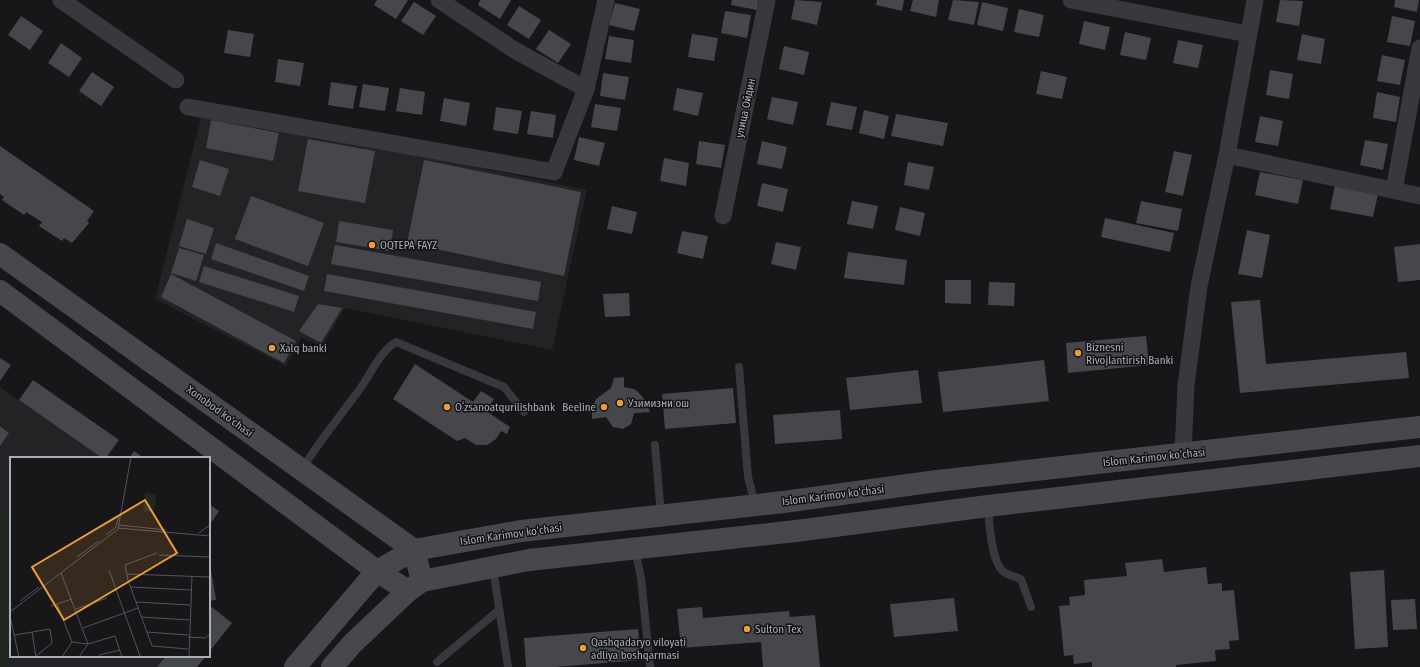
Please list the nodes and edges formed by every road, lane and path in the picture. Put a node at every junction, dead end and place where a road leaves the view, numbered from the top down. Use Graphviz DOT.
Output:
graph roads {
  1 [pos="61,0"];
  2 [pos="439,0"];
  3 [pos="606,0"];
  4 [pos="767,0"];
  5 [pos="1071,0"];
  6 [pos="1255,0"];
  7 [pos="1248,34"];
  8 [pos="1420,48"];
  9 [pos="176,80"];
  10 [pos="586,88"];
  11 [pos="188,107"];
  12 [pos="1227,155"];
  13 [pos="1394,190"];
  14 [pos="1420,196"];
  15 [pos="723,216"];
  16 [pos="0,254"];
  17 [pos="0,291"];
  18 [pos="739,367"];
  19 [pos="524,412"];
  20 [pos="1420,427"];
  21 [pos="655,445"];
  22 [pos="1183,454"];
  23 [pos="1420,456"];
  24 [pos="301,470"];
  25 [pos="784,502"];
  26 [pos="755,505"];
  27 [pos="988,506"];
  28 [pos="661,516"];
  29 [pos="790,532"];
  30 [pos="635,548"];
  31 [pos="414,550"];
  32 [pos="493,567"];
  33 [pos="377,571"];
  34 [pos="415,586"];
  35 [pos="1031,607"];
  36 [pos="499,610"];
  37 [pos="438,662"];
  38 [pos="295,667"];
  39 [pos="332,667"];
  40 [pos="508,667"];
  41 [pos="650,667"];
  1 -- 9 [label="street"];
  2 -- 10 [label="street"];
  3 -- 10 [label="street"];
  4 -- 15 [label="street, улица Ойдин"];
  5 -- 7 [label="street"];
  6 -- 7 [label="street"];
  7 -- 12 [label="street"];
  8 -- 13 [label="street"];
  10 -- 11 [label="street"];
  12 -- 13 [label="street"];
  12 -- 22 [label="street"];
  13 -- 14 [label="street"];
  16 -- 24 [label="main road, Xonobod ko'chasi"];
  17 -- 33 [label="main road"];
  18 -- 26 [label="lane"];
  19 -- 24 [label="lane"];
  20 -- 22 [label="main road, Islom Karimov ko‘chasi"];
  21 -- 28 [label="lane"];
  22 -- 25 [label="main road, Islom Karimov ko‘chasi"];
  23 -- 27 [label="main road"];
  24 -- 31 [label="main road, Xonobod ko'chasi"];
  25 -- 26 [label="main road, Islom Karimov ko‘chasi"];
  25 -- 29 [label="main road"];
  26 -- 28 [label="main road, Islom Karimov ko‘chasi"];
  27 -- 29 [label="main road"];
  27 -- 35 [label="lane"];
  28 -- 31 [label="main road, Islom Karimov ko‘chasi"];
  29 -- 30 [label="main road"];
  30 -- 32 [label="main road"];
  30 -- 41 [label="lane"];
  31 -- 33 [label="main road, Islom Karimov ko‘chasi"];
  31 -- 34 [label="main road"];
  32 -- 34 [label="main road"];
  32 -- 36 [label="lane"];
  33 -- 34 [label="main road"];
  33 -- 38 [label="main road, Islom Karimov ko‘chasi"];
  34 -- 39 [label="main road"];
  36 -- 37 [label="lane"];
  36 -- 40 [label="lane"];
}
